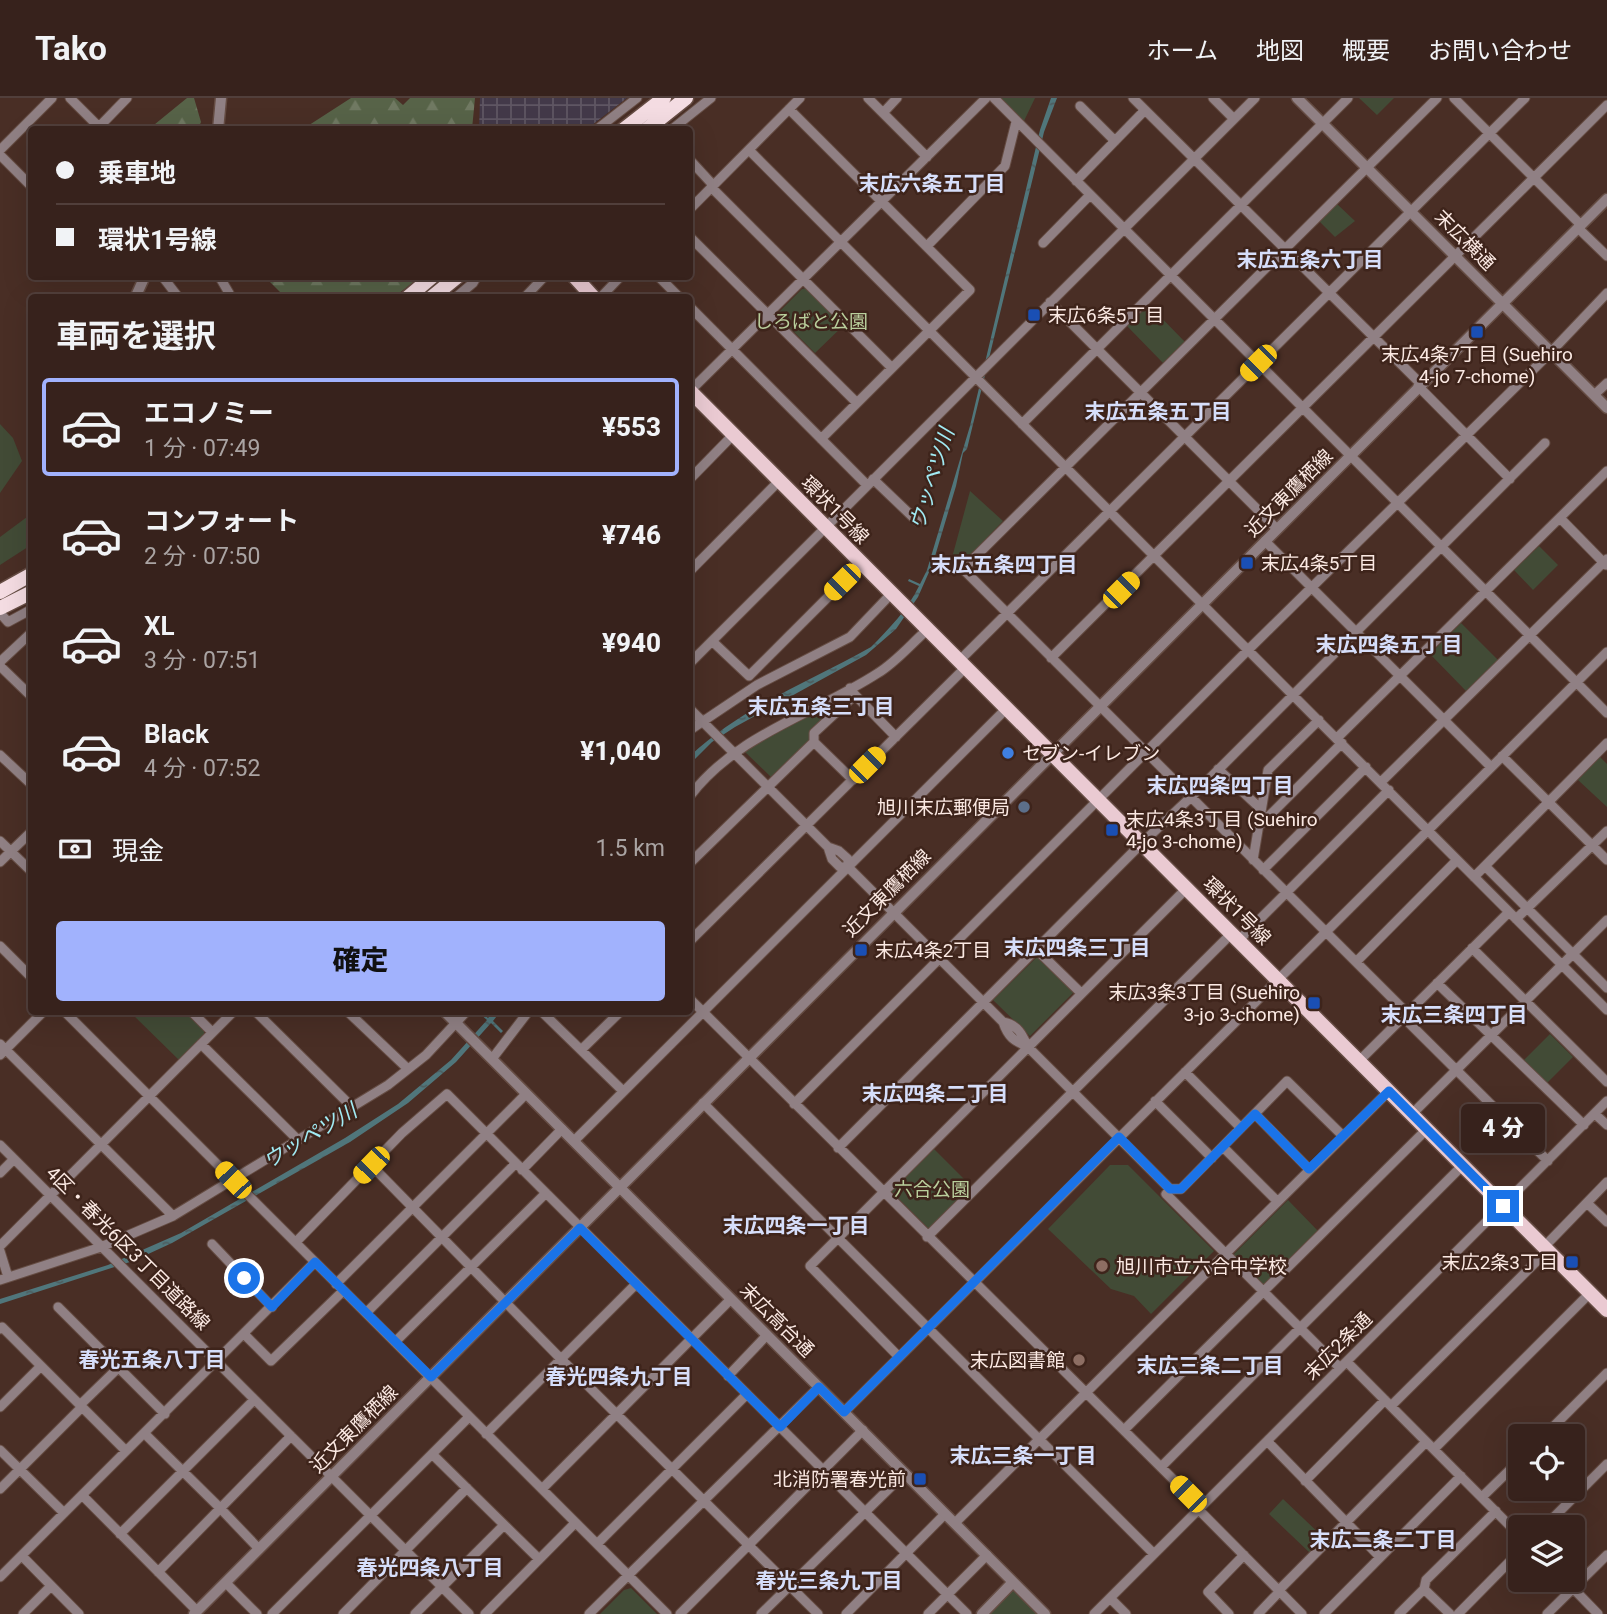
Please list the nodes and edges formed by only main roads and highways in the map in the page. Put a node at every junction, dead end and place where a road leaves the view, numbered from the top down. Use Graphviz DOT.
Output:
graph roads {
  1 [pos="664,98"];
  2 [pos="686,98"];
  3 [pos="628,126"];
  4 [pos="651,126"];
  5 [pos="428,280"];
  6 [pos="453,280"];
  7 [pos="578,280"];
  8 [pos="412,294"];
  9 [pos="436,294"];
  10 [pos="593,294"];
  11 [pos="693,394"];
  12 [pos="28,577"];
  13 [pos="0,592"];
  14 [pos="28,594"];
  15 [pos="0,611"];
  16 [pos="1607,1310"];
  1 -- 3 [label="highway"];
  2 -- 4 [label="highway"];
  5 -- 8 [label="highway"];
  6 -- 9 [label="highway"];
  7 -- 10 [label="main road"];
  11 -- 16 [label="main road, 環状1号線"];
  12 -- 13 [label="highway"];
  14 -- 15 [label="highway"];
}
